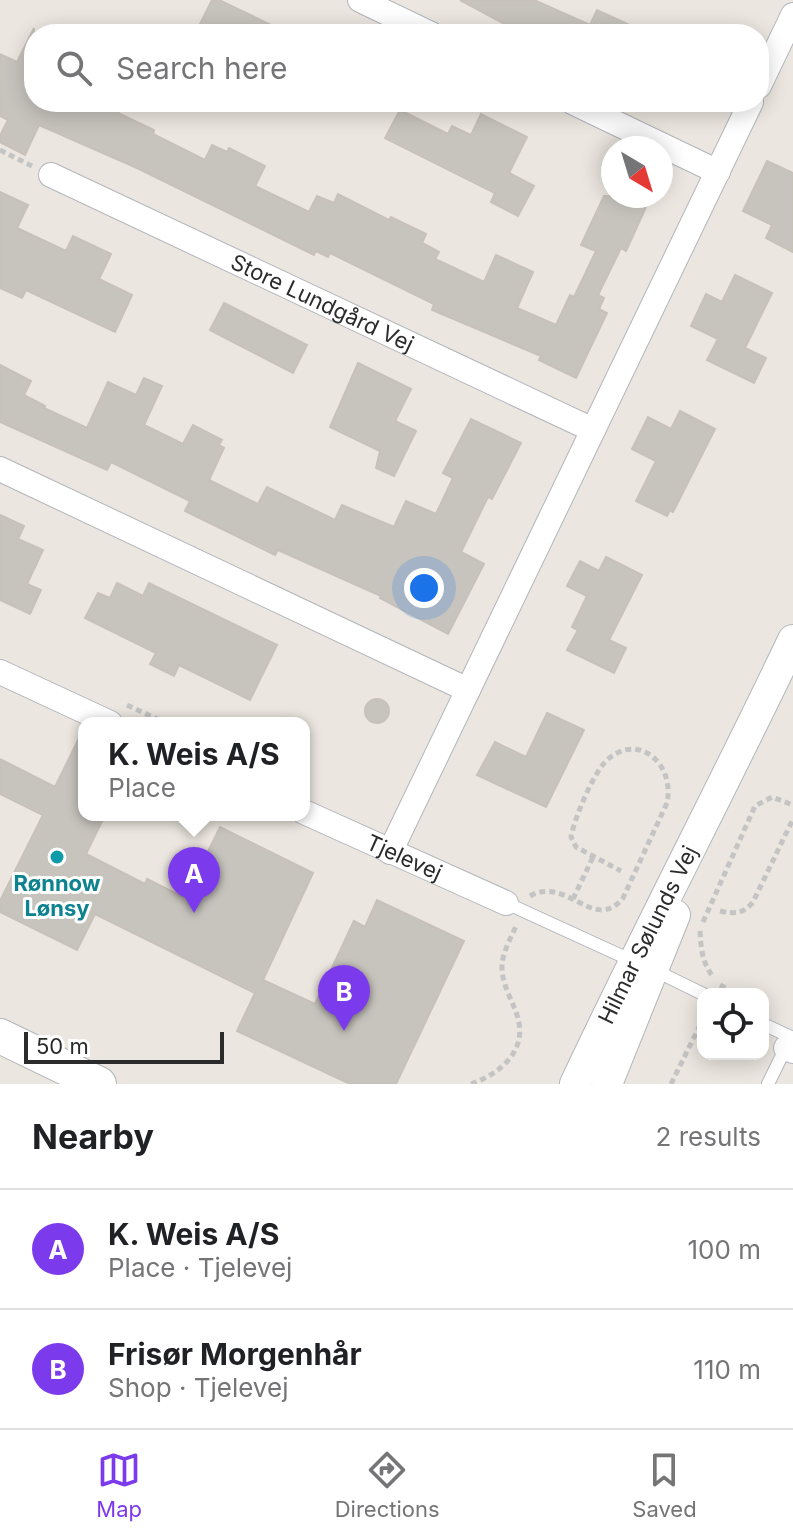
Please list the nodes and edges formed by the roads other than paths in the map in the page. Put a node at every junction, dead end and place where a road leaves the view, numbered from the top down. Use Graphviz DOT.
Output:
graph roads {
  1 [pos="360,0"];
  2 [pos="793,15"];
  3 [pos="410,24"];
  4 [pos="769,65"];
  5 [pos="593,112"];
  6 [pos="746,112"];
  7 [pos="718,172"];
  8 [pos="51,175"];
  9 [pos="593,430"];
  10 [pos="0,469"];
  11 [pos="793,640"];
  12 [pos="0,672"];
  13 [pos="468,690"];
  14 [pos="97,717"];
  15 [pos="310,815"];
  16 [pos="390,852"];
  17 [pos="514,907"];
  18 [pos="644,966"];
  19 [pos="697,991"];
  20 [pos="769,1027"];
  21 [pos="0,1036"];
  22 [pos="790,1049"];
  23 [pos="99,1084"];
  24 [pos="575,1084"];
  25 [pos="607,1084"];
  26 [pos="768,1084"];
  1 -- 3 [label="street"];
  2 -- 4 [label="street"];
  5 -- 7 [label="street"];
  6 -- 7 [label="street"];
  7 -- 9 [label="street"];
  8 -- 9 [label="street, Store Lundgård Vej"];
  9 -- 13 [label="street"];
  10 -- 13 [label="street"];
  11 -- 18 [label="street, Hilmar Sølunds Vej"];
  12 -- 14 [label="street"];
  13 -- 16 [label="street"];
  15 -- 16 [label="street, Tjelevej"];
  16 -- 17 [label="street, Tjelevej"];
  17 -- 18 [label="lane"];
  18 -- 19 [label="lane"];
  18 -- 24 [label="street, Hilmar Sølunds Vej"];
  18 -- 25 [label="street, Hilmar Sølunds Vej"];
  20 -- 22 [label="lane"];
  21 -- 23 [label="main road"];
  22 -- 26 [label="lane"];
}
